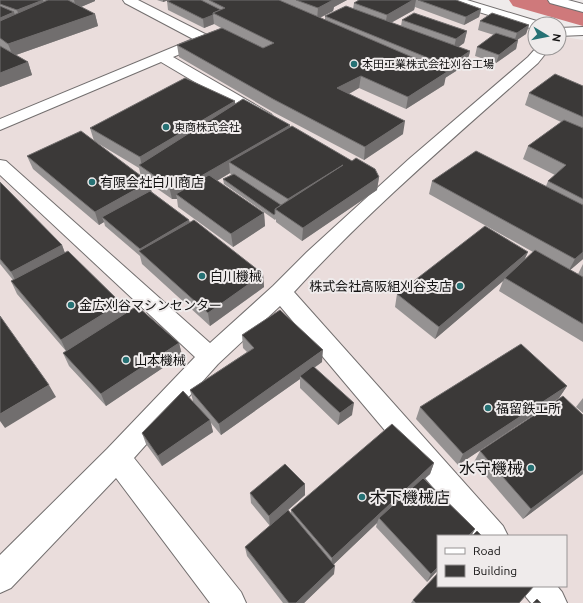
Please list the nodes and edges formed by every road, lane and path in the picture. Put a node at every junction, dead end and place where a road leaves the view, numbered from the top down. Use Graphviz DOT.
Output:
graph roads {
  1 [pos="129,0"];
  2 [pos="454,0"];
  3 [pos="554,0"];
  4 [pos="578,0"];
  5 [pos="583,2"];
  6 [pos="583,8"];
  7 [pos="527,23"];
  8 [pos="583,31"];
  9 [pos="567,32"];
  10 [pos="161,56"];
  11 [pos="536,56"];
  12 [pos="279,124"];
  13 [pos="0,125"];
  14 [pos="0,165"];
  15 [pos="281,292"];
  16 [pos="210,357"];
  17 [pos="117,458"];
  18 [pos="492,535"];
  19 [pos="0,577"];
  20 [pos="538,587"];
  21 [pos="230,603"];
  22 [pos="551,603"];
  1 -- 10 [label="street"];
  2 -- 7 [label="street"];
  3 -- 6 [label="street"];
  4 -- 5 [label="street"];
  8 -- 9 [label="street"];
  10 -- 12 [label="street"];
  10 -- 13 [label="street"];
  11 -- 15 [label="street"];
  14 -- 16 [label="street"];
  15 -- 16 [label="street"];
  15 -- 18 [label="street"];
  16 -- 17 [label="street"];
  17 -- 19 [label="street"];
  17 -- 21 [label="street"];
  20 -- 22 [label="street"];
}
